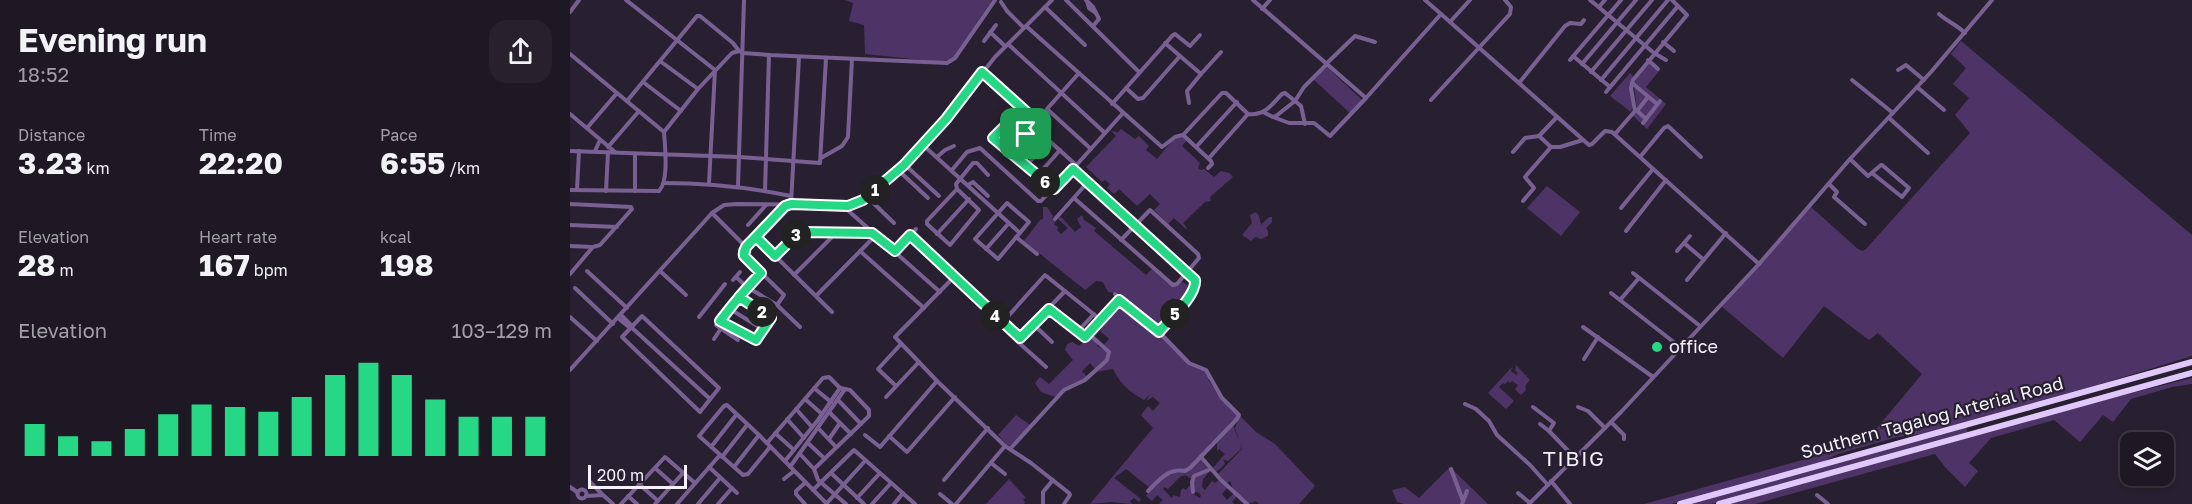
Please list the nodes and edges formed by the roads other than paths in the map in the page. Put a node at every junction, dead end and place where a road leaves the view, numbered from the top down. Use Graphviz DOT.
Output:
graph roads {
  1 [pos="579,0"];
  2 [pos="626,0"];
  3 [pos="744,0"];
  4 [pos="995,0"];
  5 [pos="1052,0"];
  6 [pos="1066,0"];
  7 [pos="1086,0"];
  8 [pos="1253,0"];
  9 [pos="1270,0"];
  10 [pos="1425,0"];
  11 [pos="1470,0"];
  12 [pos="1505,0"];
  13 [pos="1590,0"];
  14 [pos="1605,0"];
  15 [pos="1621,0"];
  16 [pos="1636,0"];
  17 [pos="1652,0"];
  18 [pos="1670,0"];
  19 [pos="1992,0"];
  20 [pos="1001,2"];
  21 [pos="1678,6"];
  22 [pos="1045,7"];
  23 [pos="1599,7"];
  24 [pos="1262,9"];
  25 [pos="570,12"];
  26 [pos="1442,14"];
  27 [pos="1939,14"];
  28 [pos="1608,15"];
  29 [pos="1584,20"];
  30 [pos="1450,22"];
  31 [pos="1618,22"];
  32 [pos="996,25"];
  33 [pos="1093,26"];
  34 [pos="1025,27"];
  35 [pos="1626,30"];
  36 [pos="990,32"];
  37 [pos="1965,33"];
  38 [pos="1200,35"];
  39 [pos="1636,38"];
  40 [pos="677,40"];
  41 [pos="984,41"];
  42 [pos="1375,42"];
  43 [pos="1663,42"];
  44 [pos="1165,43"];
  45 [pos="1006,45"];
  46 [pos="1085,45"];
  47 [pos="1645,45"];
  48 [pos="1479,48"];
  49 [pos="1674,51"];
  50 [pos="741,52"];
  51 [pos="1221,52"];
  52 [pos="1654,53"];
  53 [pos="570,54"];
  54 [pos="769,55"];
  55 [pos="1180,56"];
  56 [pos="799,57"];
  57 [pos="826,58"];
  58 [pos="852,59"];
  59 [pos="1648,60"];
  60 [pos="1666,60"];
  61 [pos="660,61"];
  62 [pos="1327,64"];
  63 [pos="1582,64"];
  64 [pos="1658,69"];
  65 [pos="715,70"];
  66 [pos="1898,70"];
  67 [pos="982,72"];
  68 [pos="1139,72"];
  69 [pos="1592,72"];
  70 [pos="1079,73"];
  71 [pos="1201,74"];
  72 [pos="1601,80"];
  73 [pos="1852,80"];
  74 [pos="1924,80"];
  75 [pos="643,81"];
  76 [pos="1519,83"];
  77 [pos="1632,83"];
  78 [pos="1610,87"];
  79 [pos="1917,87"];
  80 [pos="1126,88"];
  81 [pos="698,89"];
  82 [pos="1606,92"];
  83 [pos="617,93"];
  84 [pos="1061,93"];
  85 [pos="1648,96"];
  86 [pos="1366,98"];
  87 [pos="1431,100"];
  88 [pos="627,101"];
  89 [pos="1295,101"];
  90 [pos="1237,102"];
  91 [pos="1189,103"];
  92 [pos="1112,104"];
  93 [pos="1636,110"];
  94 [pos="1944,110"];
  95 [pos="639,111"];
  96 [pos="681,111"];
  97 [pos="1263,112"];
  98 [pos="1123,113"];
  99 [pos="570,114"];
  100 [pos="1248,114"];
  101 [pos="1893,114"];
  102 [pos="1273,117"];
  103 [pos="1557,117"];
  104 [pos="1889,118"];
  105 [pos="1305,124"];
  106 [pos="1033,126"];
  107 [pos="587,128"];
  108 [pos="664,132"];
  109 [pos="1105,133"];
  110 [pos="1026,134"];
  111 [pos="1615,134"];
  112 [pos="1183,135"];
  113 [pos="1539,136"];
  114 [pos="600,140"];
  115 [pos="1583,140"];
  116 [pos="1049,141"];
  117 [pos="923,144"];
  118 [pos="954,146"];
  119 [pos="1196,147"];
  120 [pos="1551,147"];
  121 [pos="608,149"];
  122 [pos="1091,149"];
  123 [pos="1060,150"];
  124 [pos="570,151"];
  125 [pos="579,151"];
  126 [pos="595,151"];
  127 [pos="1009,152"];
  128 [pos="1513,152"];
  129 [pos="1928,153"];
  130 [pos="635,154"];
  131 [pos="666,155"];
  132 [pos="710,156"];
  133 [pos="739,157"];
  134 [pos="937,157"];
  135 [pos="1640,157"];
  136 [pos="1701,157"];
  137 [pos="821,158"];
  138 [pos="1209,158"];
  139 [pos="765,159"];
  140 [pos="1850,159"];
  141 [pos="793,161"];
  142 [pos="904,165"];
  143 [pos="1026,166"];
  144 [pos="1075,167"];
  145 [pos="1208,168"];
  146 [pos="1653,169"];
  147 [pos="898,170"];
  148 [pos="952,170"];
  149 [pos="1872,172"];
  150 [pos="988,175"];
  151 [pos="1037,176"];
  152 [pos="960,177"];
  153 [pos="1666,180"];
  154 [pos="664,183"];
  155 [pos="709,183"];
  156 [pos="1087,183"];
  157 [pos="1828,184"];
  158 [pos="968,185"];
  159 [pos="738,186"];
  160 [pos="957,189"];
  161 [pos="1052,189"];
  162 [pos="570,190"];
  163 [pos="576,190"];
  164 [pos="606,190"];
  165 [pos="635,191"];
  166 [pos="765,191"];
  167 [pos="791,196"];
  168 [pos="939,196"];
  169 [pos="988,196"];
  170 [pos="867,197"];
  171 [pos="928,198"];
  172 [pos="1074,198"];
  173 [pos="969,200"];
  174 [pos="1523,201"];
  175 [pos="570,204"];
  176 [pos="791,204"];
  177 [pos="766,205"];
  178 [pos="843,205"];
  179 [pos="785,206"];
  180 [pos="1621,208"];
  181 [pos="712,213"];
  182 [pos="998,213"];
  183 [pos="1055,219"];
  184 [pos="894,223"];
  185 [pos="1009,223"];
  186 [pos="1865,224"];
  187 [pos="570,225"];
  188 [pos="748,225"];
  189 [pos="1135,225"];
  190 [pos="617,227"];
  191 [pos="916,229"];
  192 [pos="1626,231"];
  193 [pos="835,234"];
  194 [pos="873,234"];
  195 [pos="937,234"];
  196 [pos="1726,234"];
  197 [pos="910,235"];
  198 [pos="1018,235"];
  199 [pos="1690,236"];
  200 [pos="756,237"];
  201 [pos="1121,240"];
  202 [pos="1684,243"];
  203 [pos="570,246"];
  204 [pos="593,247"];
  205 [pos="746,247"];
  206 [pos="986,249"];
  207 [pos="860,251"];
  208 [pos="895,251"];
  209 [pos="1677,251"];
  210 [pos="1037,254"];
  211 [pos="775,256"];
  212 [pos="1704,260"];
  213 [pos="1759,264"];
  214 [pos="570,266"];
  215 [pos="576,267"];
  216 [pos="587,271"];
  217 [pos="660,271"];
  218 [pos="740,272"];
  219 [pos="1187,272"];
  220 [pos="761,273"];
  221 [pos="1634,273"];
  222 [pos="570,274"];
  223 [pos="794,275"];
  224 [pos="955,276"];
  225 [pos="1639,278"];
  226 [pos="1688,280"];
  227 [pos="725,284"];
  228 [pos="747,287"];
  229 [pos="575,288"];
  230 [pos="1065,291"];
  231 [pos="940,292"];
  232 [pos="1611,293"];
  233 [pos="1115,294"];
  234 [pos="686,295"];
  235 [pos="816,296"];
  236 [pos="739,297"];
  237 [pos="1119,300"];
  238 [pos="1620,300"];
  239 [pos="777,305"];
  240 [pos="627,308"];
  241 [pos="924,308"];
  242 [pos="730,309"];
  243 [pos="1049,309"];
  244 [pos="831,312"];
  245 [pos="1094,314"];
  246 [pos="620,316"];
  247 [pos="570,317"];
  248 [pos="699,317"];
  249 [pos="1101,320"];
  250 [pos="720,321"];
  251 [pos="1002,323"];
  252 [pos="613,324"];
  253 [pos="1034,325"];
  254 [pos="1700,326"];
  255 [pos="631,327"];
  256 [pos="800,327"];
  257 [pos="1583,327"];
  258 [pos="720,330"];
  259 [pos="764,330"];
  260 [pos="1077,332"];
  261 [pos="1159,332"];
  262 [pos="1089,334"];
  263 [pos="1020,338"];
  264 [pos="1598,338"];
  265 [pos="714,339"];
  266 [pos="738,340"];
  267 [pos="597,341"];
  268 [pos="1052,342"];
  269 [pos="901,344"];
  270 [pos="1680,347"];
  271 [pos="1584,359"];
  272 [pos="2192,360"];
  273 [pos="919,362"];
  274 [pos="1046,367"];
  275 [pos="570,369"];
  276 [pos="2192,375"];
  277 [pos="1653,377"];
  278 [pos="937,381"];
  279 [pos="896,386"];
  280 [pos="814,388"];
  281 [pos="840,388"];
  282 [pos="846,388"];
  283 [pos="886,397"];
  284 [pos="955,397"];
  285 [pos="710,399"];
  286 [pos="806,399"];
  287 [pos="838,400"];
  288 [pos="831,402"];
  289 [pos="1466,404"];
  290 [pos="1533,407"];
  291 [pos="1578,407"];
  292 [pos="796,409"];
  293 [pos="830,413"];
  294 [pos="822,414"];
  295 [pos="736,415"];
  296 [pos="787,419"];
  297 [pos="1611,422"];
  298 [pos="840,423"];
  299 [pos="861,424"];
  300 [pos="1540,424"];
  301 [pos="747,425"];
  302 [pos="812,427"];
  303 [pos="988,428"];
  304 [pos="1605,428"];
  305 [pos="819,429"];
  306 [pos="1549,431"];
  307 [pos="775,432"];
  308 [pos="851,434"];
  309 [pos="759,435"];
  310 [pos="865,435"];
  311 [pos="889,436"];
  312 [pos="804,438"];
  313 [pos="829,439"];
  314 [pos="1624,439"];
  315 [pos="808,443"];
  316 [pos="768,445"];
  317 [pos="711,447"];
  318 [pos="836,447"];
  319 [pos="1008,447"];
  320 [pos="794,450"];
  321 [pos="800,454"];
  322 [pos="721,456"];
  323 [pos="1201,457"];
  324 [pos="824,458"];
  325 [pos="1575,458"];
  326 [pos="785,461"];
  327 [pos="865,461"];
  328 [pos="991,463"];
  329 [pos="709,467"];
  330 [pos="734,467"];
  331 [pos="655,468"];
  332 [pos="792,469"];
  333 [pos="1211,469"];
  334 [pos="1451,469"];
  335 [pos="814,470"];
  336 [pos="683,472"];
  337 [pos="831,473"];
  338 [pos="880,473"];
  339 [pos="1005,474"];
  340 [pos="720,478"];
  341 [pos="784,479"];
  342 [pos="944,480"];
  343 [pos="1053,480"];
  344 [pos="590,482"];
  345 [pos="821,482"];
  346 [pos="695,483"];
  347 [pos="805,483"];
  348 [pos="891,483"];
  349 [pos="1550,483"];
  350 [pos="639,484"];
  351 [pos="673,484"];
  352 [pos="843,485"];
  353 [pos="570,487"];
  354 [pos="732,488"];
  355 [pos="813,490"];
  356 [pos="1148,491"];
  357 [pos="1467,491"];
  358 [pos="1192,492"];
  359 [pos="737,493"];
  360 [pos="1518,493"];
  361 [pos="836,494"];
  362 [pos="903,494"];
  363 [pos="939,494"];
  364 [pos="603,495"];
  365 [pos="1817,495"];
  366 [pos="628,496"];
  367 [pos="584,497"];
  368 [pos="857,498"];
  369 [pos="657,502"];
  370 [pos="1462,503"];
  371 [pos="588,504"];
  372 [pos="613,504"];
  373 [pos="621,504"];
  374 [pos="637,504"];
  375 [pos="677,504"];
  376 [pos="698,504"];
  377 [pos="718,504"];
  378 [pos="805,504"];
  379 [pos="826,504"];
  380 [pos="846,504"];
  381 [pos="864,504"];
  382 [pos="872,504"];
  383 [pos="894,504"];
  384 [pos="915,504"];
  385 [pos="954,504"];
  386 [pos="1043,504"];
  387 [pos="1064,504"];
  388 [pos="1247,504"];
  389 [pos="1529,504"];
  390 [pos="1570,504"];
  391 [pos="1680,504"];
  392 [pos="1719,504"];
  393 [pos="1828,504"];
  1 -- 25 [label="street"];
  2 -- 40 [label="street"];
  3 -- 50 [label="street"];
  4 -- 58 [label="street"];
  5 -- 22 [label="street"];
  6 -- 33 [label="street"];
  7 -- 33 [label="street"];
  8 -- 24 [label="street"];
  9 -- 24 [label="street"];
  10 -- 26 [label="street"];
  11 -- 30 [label="street"];
  12 -- 48 [label="street"];
  13 -- 23 [label="street"];
  14 -- 23 [label="street"];
  15 -- 28 [label="street"];
  16 -- 31 [label="street"];
  17 -- 35 [label="street"];
  18 -- 21 [label="street"];
  18 -- 39 [label="street"];
  19 -- 37 [label="street"];
  20 -- 34 [label="street"];
  21 -- 43 [label="street"];
  21 -- 47 [label="street"];
  22 -- 34 [label="street"];
  22 -- 46 [label="street"];
  23 -- 28 [label="street"];
  24 -- 62 [label="street"];
  26 -- 30 [label="street"];
  26 -- 86 [label="street"];
  27 -- 37 [label="street"];
  28 -- 31 [label="street"];
  28 -- 63 [label="street"];
  29 -- 76 [label="street"];
  30 -- 48 [label="street"];
  31 -- 35 [label="street"];
  31 -- 63 [label="street"];
  32 -- 36 [label="street"];
  33 -- 68 [label="street"];
  34 -- 45 [label="street"];
  34 -- 70 [label="street"];
  35 -- 39 [label="street"];
  35 -- 69 [label="street"];
  36 -- 41 [label="street"];
  36 -- 45 [label="street"];
  37 -- 74 [label="street"];
  38 -- 44 [label="street"];
  39 -- 47 [label="street"];
  39 -- 72 [label="street"];
  40 -- 50 [label="street"];
  40 -- 61 [label="street"];
  40 -- 65 [label="street"];
  42 -- 62 [label="street"];
  43 -- 49 [label="street"];
  43 -- 52 [label="street"];
  44 -- 55 [label="street"];
  44 -- 68 [label="street"];
  45 -- 67 [label="street"];
  45 -- 84 [label="street"];
  47 -- 52 [label="street"];
  47 -- 78 [label="street"];
  48 -- 76 [label="street"];
  48 -- 87 [label="street"];
  50 -- 54 [label="street"];
  50 -- 65 [label="street"];
  50 -- 133 [label="street"];
  51 -- 71 [label="street"];
  52 -- 59 [label="street"];
  52 -- 60 [label="street"];
  53 -- 83 [label="street"];
  54 -- 56 [label="street"];
  54 -- 139 [label="street"];
  55 -- 71 [label="street"];
  55 -- 80 [label="street"];
  56 -- 57 [label="street"];
  56 -- 141 [label="street"];
  57 -- 58 [label="street"];
  57 -- 137 [label="street"];
  58 -- 137 [label="street"];
  59 -- 64 [label="street"];
  59 -- 77 [label="street"];
  61 -- 75 [label="street"];
  61 -- 81 [label="street"];
  62 -- 86 [label="street"];
  62 -- 89 [label="street"];
  63 -- 69 [label="street"];
  65 -- 81 [label="street"];
  65 -- 132 [label="street"];
  66 -- 74 [label="street"];
  67 -- 106 [label="street"];
  67 -- 117 [label="street"];
  68 -- 80 [label="street"];
  69 -- 72 [label="street"];
  70 -- 84 [label="street"];
  70 -- 92 [label="street"];
  71 -- 91 [label="street"];
  72 -- 78 [label="street"];
  73 -- 101 [label="street"];
  74 -- 79 [label="street"];
  75 -- 88 [label="street"];
  75 -- 96 [label="street"];
  76 -- 103 [label="street"];
  77 -- 85 [label="street"];
  77 -- 93 [label="street"];
  78 -- 82 [label="street"];
  79 -- 94 [label="street"];
  79 -- 101 [label="street"];
  80 -- 92 [label="street"];
  81 -- 96 [label="street"];
  83 -- 88 [label="street"];
  83 -- 107 [label="street"];
  84 -- 109 [label="street"];
  84 -- 122 [label="street"];
  85 -- 93 [label="street"];
  85 -- 93 [label="street"];
  86 -- 105 [label="street"];
  88 -- 95 [label="street"];
  89 -- 97 [label="street"];
  89 -- 102 [label="street"];
  89 -- 105 [label="street"];
  90 -- 100 [label="street"];
  90 -- 112 [label="street"];
  90 -- 119 [label="street"];
  92 -- 98 [label="street"];
  93 -- 111 [label="street"];
  95 -- 108 [label="street"];
  95 -- 121 [label="street"];
  96 -- 108 [label="street"];
  97 -- 100 [label="street"];
  97 -- 102 [label="street"];
  98 -- 109 [label="street"];
  98 -- 112 [label="street"];
  99 -- 107 [label="street"];
  100 -- 138 [label="street"];
  101 -- 104 [label="street"];
  102 -- 105 [label="street"];
  103 -- 113 [label="street"];
  103 -- 115 [label="street"];
  104 -- 129 [label="street"];
  104 -- 140 [label="street"];
  106 -- 110 [label="street"];
  106 -- 116 [label="street"];
  107 -- 114 [label="street"];
  108 -- 131 [label="street"];
  109 -- 122 [label="street"];
  110 -- 127 [label="street"];
  110 -- 127 [label="street"];
  111 -- 115 [label="street"];
  111 -- 135 [label="street"];
  112 -- 119 [label="street"];
  113 -- 120 [label="street"];
  113 -- 128 [label="street"];
  114 -- 121 [label="street"];
  114 -- 126 [label="street"];
  115 -- 120 [label="street"];
  116 -- 123 [label="street"];
  116 -- 143 [label="street"];
  117 -- 134 [label="street"];
  117 -- 142 [label="street"];
  118 -- 134 [label="street"];
  119 -- 138 [label="street"];
  120 -- 174 [label="street"];
  121 -- 126 [label="street"];
  121 -- 130 [label="street"];
  121 -- 164 [label="street"];
  122 -- 144 [label="street"];
  123 -- 144 [label="street"];
  123 -- 151 [label="street"];
  124 -- 125 [label="street"];
  125 -- 126 [label="street"];
  125 -- 163 [label="street"];
  127 -- 143 [label="street"];
  130 -- 131 [label="street"];
  130 -- 165 [label="street"];
  131 -- 132 [label="street"];
  131 -- 154 [label="street"];
  132 -- 133 [label="street"];
  132 -- 155 [label="street"];
  133 -- 139 [label="street"];
  133 -- 159 [label="street"];
  134 -- 148 [label="street"];
  135 -- 136 [label="street"];
  135 -- 146 [label="street"];
  137 -- 141 [label="street"];
  138 -- 145 [label="street"];
  139 -- 141 [label="street"];
  139 -- 166 [label="street"];
  140 -- 149 [label="street"];
  140 -- 157 [label="street"];
  141 -- 167 [label="street"];
  142 -- 147 [label="street"];
  142 -- 168 [label="street"];
  143 -- 151 [label="street"];
  144 -- 156 [label="street"];
  144 -- 161 [label="street"];
  146 -- 153 [label="street"];
  146 -- 180 [label="street"];
  147 -- 170 [label="street"];
  147 -- 171 [label="street"];
  148 -- 152 [label="street"];
  148 -- 161 [label="street"];
  149 -- 149 [label="street"];
  150 -- 152 [label="street"];
  151 -- 161 [label="street"];
  152 -- 158 [label="street"];
  152 -- 160 [label="street"];
  153 -- 192 [label="street"];
  153 -- 196 [label="street"];
  154 -- 155 [label="street"];
  154 -- 165 [label="street"];
  155 -- 159 [label="street"];
  156 -- 172 [label="street"];
  156 -- 189 [label="street"];
  157 -- 186 [label="street"];
  157 -- 213 [label="street"];
  158 -- 169 [label="street"];
  158 -- 182 [label="street"];
  159 -- 166 [label="street"];
  160 -- 173 [label="street"];
  160 -- 195 [label="street"];
  162 -- 163 [label="street"];
  163 -- 164 [label="street"];
  164 -- 165 [label="street"];
  166 -- 167 [label="street"];
  167 -- 176 [label="street"];
  170 -- 178 [label="street"];
  170 -- 184 [label="street"];
  172 -- 183 [label="street"];
  172 -- 201 [label="street"];
  173 -- 195 [label="street"];
  173 -- 195 [label="street"];
  175 -- 190 [label="street"];
  176 -- 178 [label="street"];
  176 -- 179 [label="street"];
  177 -- 179 [label="street"];
  177 -- 181 [label="street"];
  177 -- 188 [label="street"];
  178 -- 194 [label="street"];
  179 -- 200 [label="street"];
  181 -- 205 [label="street"];
  181 -- 217 [label="street"];
  182 -- 185 [label="street"];
  182 -- 198 [label="street"];
  182 -- 206 [label="street"];
  185 -- 198 [label="street"];
  185 -- 206 [label="street"];
  187 -- 190 [label="street"];
  189 -- 201 [label="street"];
  189 -- 219 [label="street"];
  189 -- 219 [label="street"];
  190 -- 204 [label="street"];
  191 -- 197 [label="street"];
  193 -- 194 [label="street"];
  193 -- 211 [label="street"];
  193 -- 223 [label="street"];
  194 -- 207 [label="street"];
  194 -- 208 [label="street"];
  196 -- 212 [label="street"];
  196 -- 213 [label="street"];
  197 -- 208 [label="street"];
  197 -- 224 [label="street"];
  198 -- 206 [label="street"];
  198 -- 210 [label="street"];
  199 -- 202 [label="street"];
  200 -- 205 [label="street"];
  200 -- 211 [label="street"];
  201 -- 219 [label="street"];
  202 -- 209 [label="street"];
  202 -- 212 [label="street"];
  203 -- 204 [label="street"];
  204 -- 215 [label="street"];
  205 -- 220 [label="street"];
  207 -- 235 [label="street"];
  207 -- 241 [label="street"];
  208 -- 231 [label="street"];
  211 -- 223 [label="street"];
  212 -- 226 [label="street"];
  213 -- 254 [label="street"];
  214 -- 215 [label="street"];
  215 -- 222 [label="street"];
  216 -- 240 [label="street"];
  217 -- 234 [label="street"];
  217 -- 240 [label="street"];
  218 -- 228 [label="street"];
  219 -- 261 [label="street"];
  220 -- 228 [label="street"];
  220 -- 239 [label="street"];
  221 -- 225 [label="street"];
  223 -- 235 [label="street"];
  224 -- 231 [label="street"];
  224 -- 251 [label="street"];
  225 -- 238 [label="street"];
  225 -- 254 [label="street"];
  227 -- 248 [label="street"];
  228 -- 236 [label="street"];
  228 -- 239 [label="street"];
  229 -- 252 [label="street"];
  230 -- 243 [label="street"];
  230 -- 245 [label="street"];
  230 -- 251 [label="street"];
  231 -- 241 [label="street"];
  232 -- 238 [label="street"];
  233 -- 237 [label="street"];
  235 -- 244 [label="street"];
  236 -- 242 [label="street"];
  236 -- 259 [label="street"];
  237 -- 249 [label="street"];
  237 -- 261 [label="street"];
  238 -- 270 [label="street"];
  239 -- 256 [label="street"];
  240 -- 246 [label="street"];
  241 -- 269 [label="street"];
  242 -- 250 [label="street"];
  242 -- 259 [label="street"];
  243 -- 253 [label="street"];
  243 -- 260 [label="street"];
  245 -- 249 [label="street"];
  245 -- 260 [label="street"];
  246 -- 252 [label="street"];
  246 -- 255 [label="street"];
  247 -- 267 [label="street"];
  249 -- 262 [label="street"];
  250 -- 258 [label="street"];
  250 -- 259 [label="street"];
  251 -- 263 [label="street"];
  252 -- 267 [label="street"];
  253 -- 263 [label="street"];
  253 -- 268 [label="street"];
  254 -- 270 [label="street"];
  255 -- 285 [label="street"];
  255 -- 285 [label="street"];
  255 -- 285 [label="street"];
  257 -- 264 [label="street"];
  258 -- 265 [label="street"];
  258 -- 266 [label="street"];
  260 -- 262 [label="street"];
  261 -- 323 [label="street"];
  262 -- 319 [label="street"];
  263 -- 274 [label="street"];
  264 -- 271 [label="street"];
  264 -- 277 [label="street"];
  267 -- 275 [label="street"];
  269 -- 273 [label="street"];
  269 -- 279 [label="street"];
  270 -- 277 [label="street"];
  272 -- 391 [label="highway, Southern Tagalog Arterial Road"];
  273 -- 278 [label="street"];
  273 -- 279 [label="street"];
  276 -- 392 [label="highway, Southern Tagalog Arterial Road"];
  277 -- 297 [label="street"];
  278 -- 284 [label="street"];
  278 -- 311 [label="street"];
  279 -- 283 [label="street"];
  280 -- 281 [label="street"];
  280 -- 286 [label="street"];
  280 -- 288 [label="street"];
  281 -- 282 [label="street"];
  281 -- 288 [label="street"];
  282 -- 287 [label="street"];
  282 -- 299 [label="street"];
  284 -- 303 [label="street"];
  284 -- 311 [label="street"];
  286 -- 292 [label="street"];
  286 -- 294 [label="street"];
  287 -- 293 [label="street"];
  287 -- 299 [label="street"];
  288 -- 294 [label="street"];
  289 -- 349 [label="street"];
  290 -- 306 [label="street"];
  291 -- 304 [label="street"];
  292 -- 296 [label="street"];
  292 -- 302 [label="street"];
  293 -- 298 [label="street"];
  293 -- 305 [label="street"];
  294 -- 302 [label="street"];
  295 -- 301 [label="street"];
  295 -- 317 [label="street"];
  295 -- 317 [label="street"];
  296 -- 307 [label="street"];
  296 -- 312 [label="street"];
  297 -- 304 [label="street"];
  297 -- 314 [label="street"];
  298 -- 308 [label="street"];
  298 -- 313 [label="street"];
  299 -- 308 [label="street"];
  300 -- 306 [label="street"];
  301 -- 309 [label="street"];
  301 -- 322 [label="street"];
  302 -- 312 [label="street"];
  303 -- 319 [label="street"];
  303 -- 342 [label="street"];
  304 -- 325 [label="street"];
  305 -- 313 [label="street"];
  305 -- 315 [label="street"];
  306 -- 325 [label="street"];
  307 -- 316 [label="street"];
  307 -- 320 [label="street"];
  308 -- 318 [label="street"];
  309 -- 316 [label="street"];
  309 -- 330 [label="street"];
  310 -- 311 [label="street"];
  312 -- 320 [label="street"];
  313 -- 318 [label="street"];
  315 -- 321 [label="street"];
  315 -- 324 [label="street"];
  316 -- 326 [label="street"];
  316 -- 330 [label="street"];
  317 -- 322 [label="street"];
  318 -- 324 [label="street"];
  319 -- 328 [label="street"];
  319 -- 343 [label="street"];
  320 -- 326 [label="street"];
  321 -- 332 [label="street"];
  321 -- 335 [label="street"];
  322 -- 329 [label="street"];
  322 -- 330 [label="street"];
  323 -- 333 [label="street"];
  323 -- 356 [label="street"];
  324 -- 335 [label="street"];
  325 -- 349 [label="street"];
  326 -- 332 [label="street"];
  327 -- 337 [label="street"];
  327 -- 338 [label="street"];
  327 -- 352 [label="street"];
  328 -- 339 [label="street"];
  328 -- 385 [label="street"];
  329 -- 340 [label="street"];
  329 -- 346 [label="street"];
  331 -- 336 [label="street"];
  331 -- 350 [label="street"];
  331 -- 351 [label="street"];
  332 -- 341 [label="street"];
  332 -- 347 [label="street"];
  333 -- 358 [label="street"];
  333 -- 388 [label="street"];
  334 -- 370 [label="street"];
  335 -- 345 [label="street"];
  336 -- 346 [label="street"];
  336 -- 351 [label="street"];
  337 -- 345 [label="street"];
  337 -- 352 [label="street"];
  338 -- 348 [label="street"];
  338 -- 368 [label="street"];
  340 -- 354 [label="street"];
  340 -- 376 [label="street"];
  343 -- 386 [label="street"];
  343 -- 387 [label="street"];
  344 -- 364 [label="street"];
  345 -- 355 [label="street"];
  345 -- 361 [label="street"];
  346 -- 375 [label="street"];
  347 -- 355 [label="street"];
  347 -- 378 [label="street"];
  348 -- 362 [label="street"];
  348 -- 382 [label="street"];
  349 -- 389 [label="street"];
  349 -- 390 [label="street"];
  350 -- 366 [label="street"];
  350 -- 369 [label="street"];
  351 -- 369 [label="street"];
  352 -- 361 [label="street"];
  352 -- 368 [label="street"];
  353 -- 367 [label="street"];
  354 -- 359 [label="street"];
  354 -- 377 [label="street"];
  355 -- 379 [label="street"];
  357 -- 370 [label="street"];
  360 -- 389 [label="street"];
  361 -- 379 [label="street"];
  361 -- 380 [label="street"];
  362 -- 383 [label="street"];
  362 -- 384 [label="street"];
  363 -- 385 [label="street"];
  364 -- 367 [label="street"];
  364 -- 372 [label="street"];
  365 -- 393 [label="street"];
  366 -- 373 [label="street"];
  366 -- 374 [label="street"];
  367 -- 371 [label="street"];
  368 -- 381 [label="street"];
}
